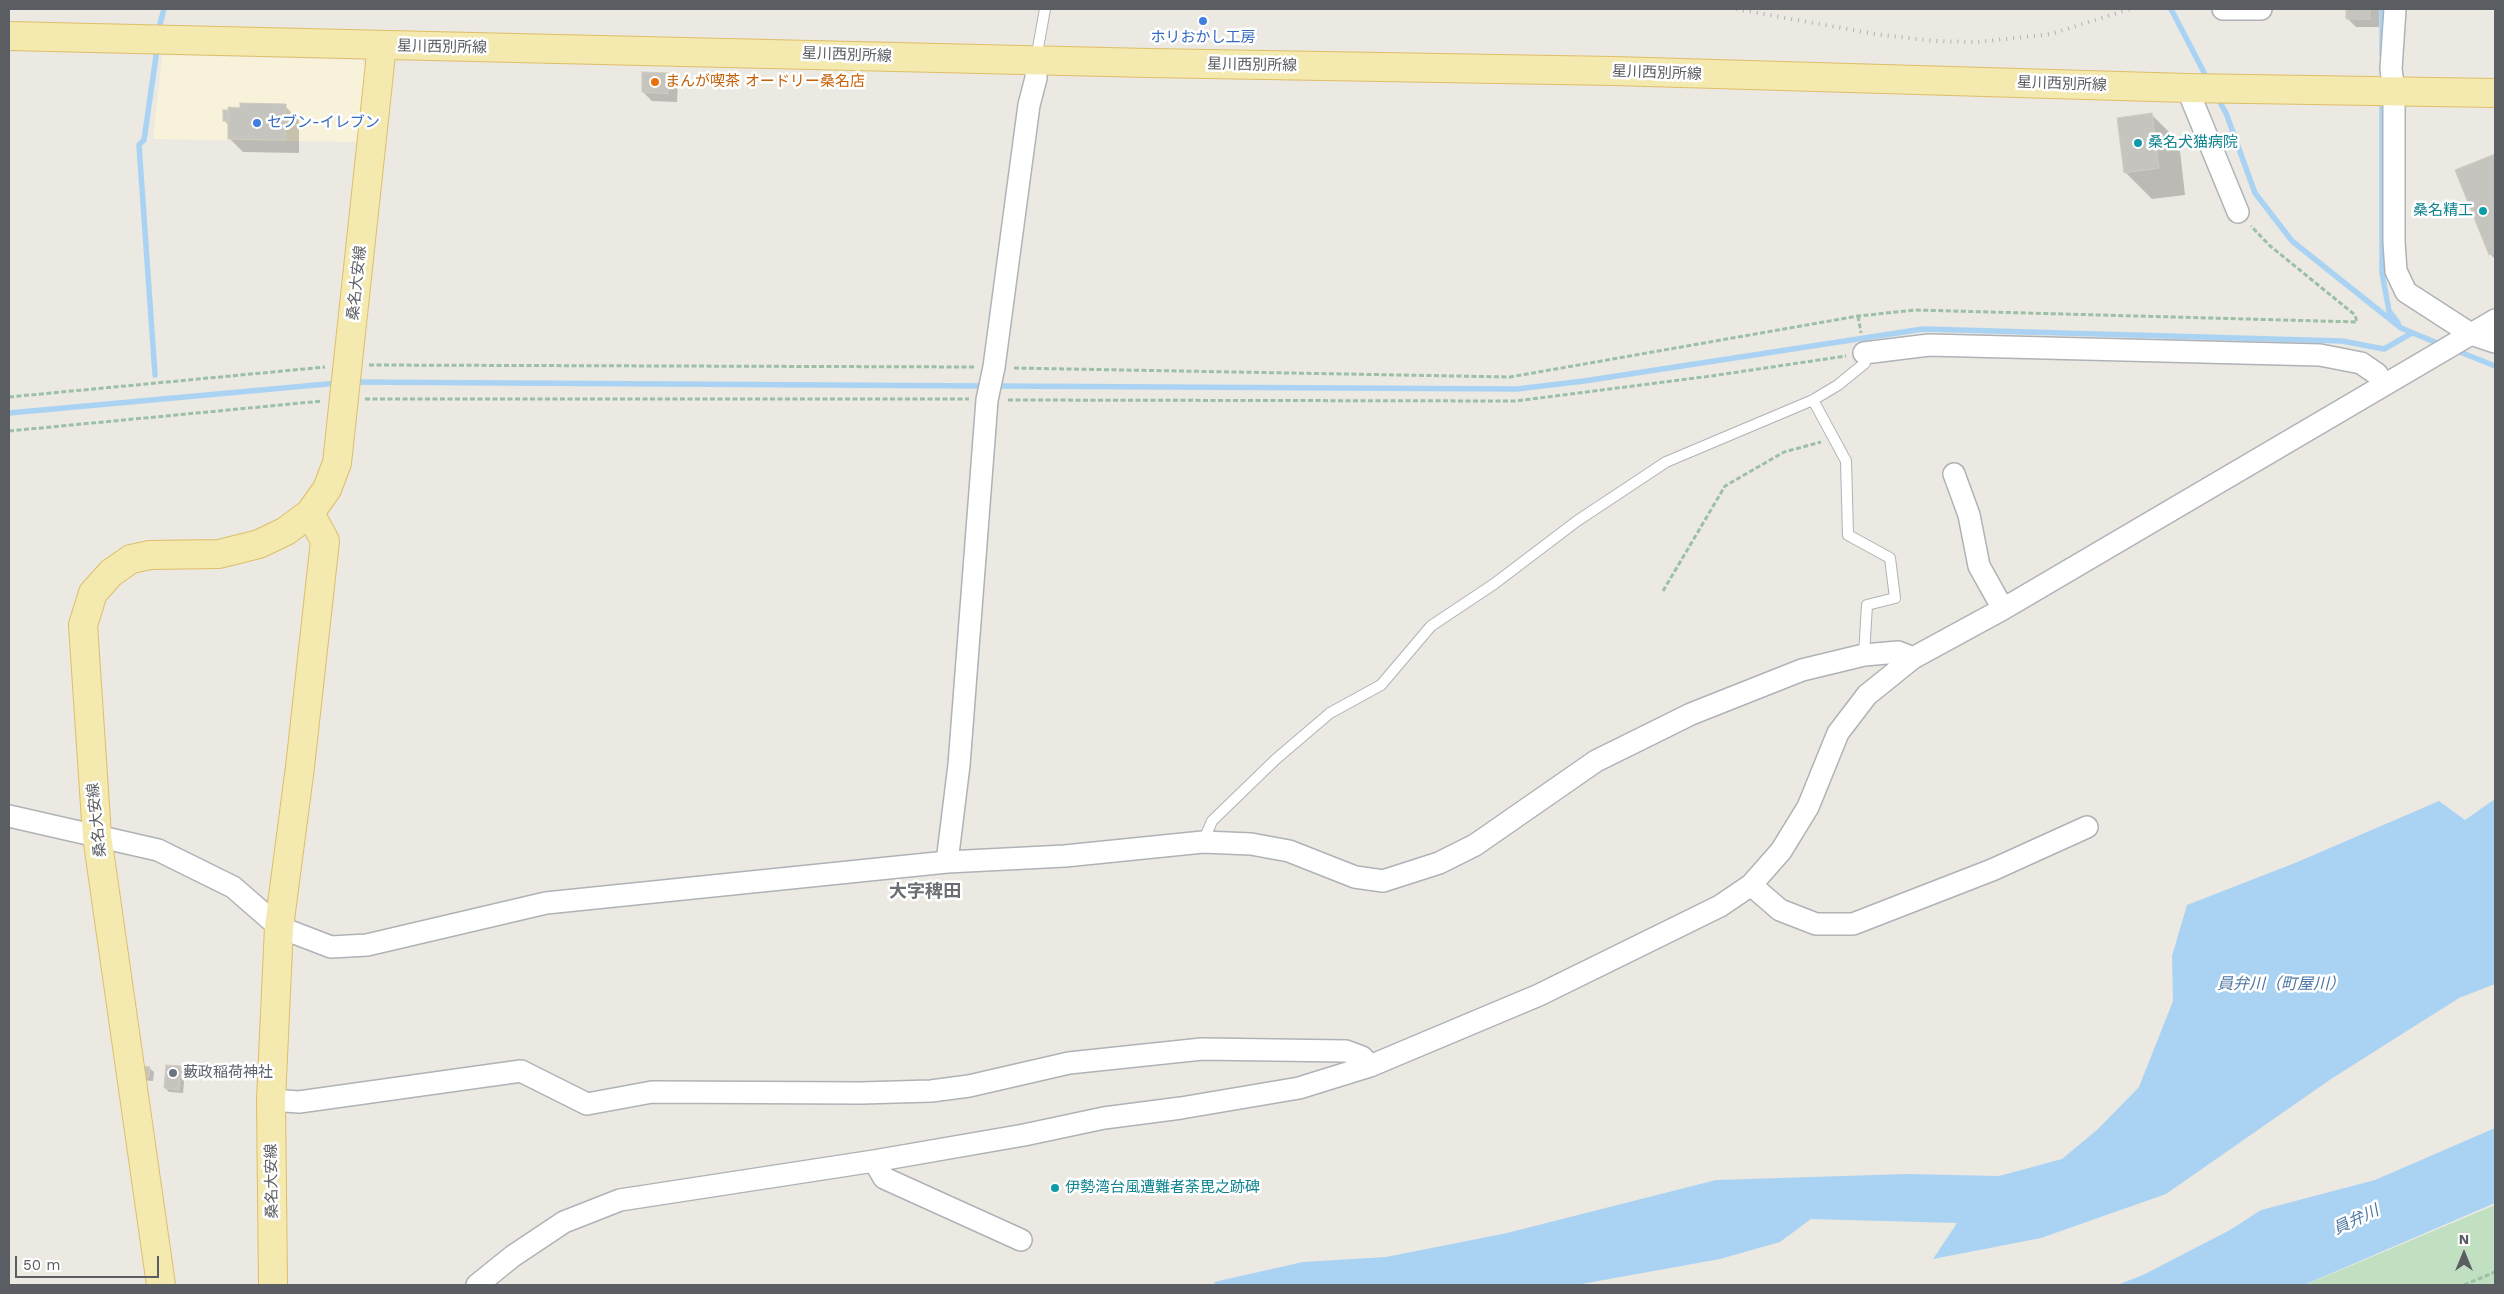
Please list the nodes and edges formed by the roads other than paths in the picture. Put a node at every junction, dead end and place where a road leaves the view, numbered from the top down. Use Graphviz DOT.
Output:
graph roads {
  1 [pos="1045,9"];
  2 [pos="2223,9"];
  3 [pos="2260,9"];
  4 [pos="2395,9"];
  5 [pos="9,36"];
  6 [pos="382,45"];
  7 [pos="1036,60"];
  8 [pos="2187,88"];
  9 [pos="2384,91"];
  10 [pos="2495,93"];
  11 [pos="2238,212"];
  12 [pos="2495,320"];
  13 [pos="2471,334"];
  14 [pos="2495,342"];
  15 [pos="1864,353"];
  16 [pos="2384,384"];
  17 [pos="1813,400"];
  18 [pos="1954,474"];
  19 [pos="310,513"];
  20 [pos="2003,609"];
  21 [pos="1864,654"];
  22 [pos="1913,658"];
  23 [pos="9,816"];
  24 [pos="2087,827"];
  25 [pos="97,836"];
  26 [pos="1203,842"];
  27 [pos="947,862"];
  28 [pos="1751,885"];
  29 [pos="279,927"];
  30 [pos="1370,1066"];
  31 [pos="271,1100"];
  32 [pos="874,1161"];
  33 [pos="1021,1240"];
  34 [pos="160,1276"];
  35 [pos="273,1285"];
  36 [pos="477,1285"];
  1 -- 7 [label="lane"];
  2 -- 3 [label="street"];
  4 -- 9 [label="street"];
  5 -- 6 [label="main road, 星川西別所線"];
  6 -- 7 [label="main road, 星川西別所線"];
  6 -- 19 [label="main road, 桑名大安線"];
  7 -- 8 [label="main road, 星川西別所線"];
  7 -- 27 [label="street"];
  8 -- 9 [label="main road, 星川西別所線"];
  8 -- 11 [label="street"];
  9 -- 10 [label="main road, 星川西別所線"];
  9 -- 13 [label="street"];
  12 -- 13 [label="street"];
  13 -- 14 [label="street"];
  13 -- 16 [label="street"];
  15 -- 16 [label="street"];
  15 -- 17 [label="lane"];
  16 -- 20 [label="street"];
  17 -- 21 [label="lane"];
  17 -- 26 [label="lane"];
  18 -- 20 [label="street"];
  19 -- 25 [label="main road, 桑名大安線"];
  19 -- 29 [label="main road, 桑名大安線"];
  20 -- 22 [label="street"];
  21 -- 22 [label="street"];
  21 -- 26 [label="street"];
  22 -- 28 [label="street"];
  23 -- 25 [label="street"];
  24 -- 28 [label="street"];
  25 -- 29 [label="street"];
  25 -- 34 [label="main road, 桑名大安線"];
  26 -- 27 [label="street"];
  27 -- 29 [label="street"];
  28 -- 30 [label="street"];
  29 -- 31 [label="main road, 桑名大安線"];
  30 -- 31 [label="street"];
  30 -- 32 [label="street"];
  31 -- 35 [label="main road, 桑名大安線"];
  32 -- 33 [label="street"];
  32 -- 36 [label="street"];
}
